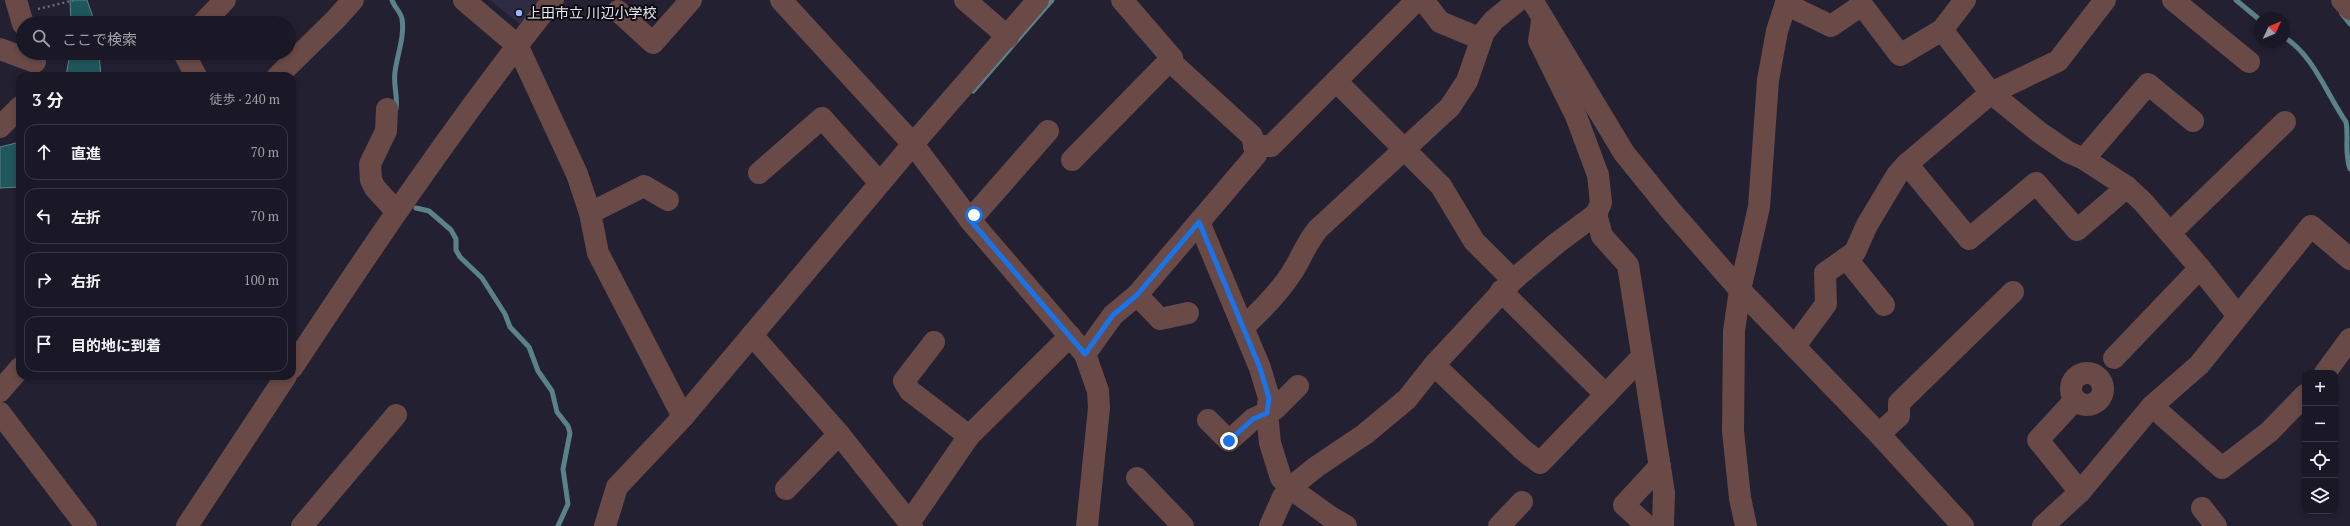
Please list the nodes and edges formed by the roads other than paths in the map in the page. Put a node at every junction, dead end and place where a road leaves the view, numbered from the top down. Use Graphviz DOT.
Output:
graph roads {
  1 [pos="225,0"];
  2 [pos="353,0"];
  3 [pos="464,0"];
  4 [pos="553,0"];
  5 [pos="690,0"];
  6 [pos="781,0"];
  7 [pos="965,0"];
  8 [pos="1038,0"];
  9 [pos="1122,0"];
  10 [pos="1417,0"];
  11 [pos="1423,0"];
  12 [pos="1519,0"];
  13 [pos="1532,0"];
  14 [pos="1964,0"];
  15 [pos="2105,0"];
  16 [pos="2174,0"];
  17 [pos="2342,0"];
  18 [pos="1787,2"];
  19 [pos="2350,9"];
  20 [pos="618,11"];
  21 [pos="210,16"];
  22 [pos="1543,19"];
  23 [pos="1942,30"];
  24 [pos="1008,37"];
  25 [pos="1481,39"];
  26 [pos="517,45"];
  27 [pos="0,49"];
  28 [pos="16,56"];
  29 [pos="296,58"];
  30 [pos="1172,58"];
  31 [pos="26,60"];
  32 [pos="188,60"];
  33 [pos="294,60"];
  34 [pos="2248,62"];
  35 [pos="35,64"];
  36 [pos="194,72"];
  37 [pos="282,72"];
  38 [pos="1336,81"];
  39 [pos="1991,93"];
  40 [pos="387,109"];
  41 [pos="16,111"];
  42 [pos="2193,121"];
  43 [pos="2285,122"];
  44 [pos="0,127"];
  45 [pos="1048,131"];
  46 [pos="913,144"];
  47 [pos="1254,146"];
  48 [pos="1403,150"];
  49 [pos="2084,159"];
  50 [pos="1072,160"];
  51 [pos="1907,164"];
  52 [pos="759,173"];
  53 [pos="880,183"];
  54 [pos="2127,187"];
  55 [pos="668,200"];
  56 [pos="396,211"];
  57 [pos="590,213"];
  58 [pos="1596,214"];
  59 [pos="974,215"];
  60 [pos="1199,222"];
  61 [pos="2170,233"];
  62 [pos="1846,258"];
  63 [pos="2350,259"];
  64 [pos="2200,268"];
  65 [pos="1507,286"];
  66 [pos="1740,290"];
  67 [pos="2012,292"];
  68 [pos="1137,295"];
  69 [pos="1884,305"];
  70 [pos="1188,313"];
  71 [pos="2238,316"];
  72 [pos="1243,327"];
  73 [pos="752,335"];
  74 [pos="1070,336"];
  75 [pos="2350,339"];
  76 [pos="934,342"];
  77 [pos="1795,346"];
  78 [pos="1085,354"];
  79 [pos="1642,357"];
  80 [pos="2114,358"];
  81 [pos="296,362"];
  82 [pos="1434,365"];
  83 [pos="2327,370"];
  84 [pos="16,373"];
  85 [pos="283,380"];
  86 [pos="1298,386"];
  87 [pos="0,391"];
  88 [pos="1606,395"];
  89 [pos="2302,398"];
  90 [pos="2074,401"];
  91 [pos="2152,406"];
  92 [pos="0,413"];
  93 [pos="1267,413"];
  94 [pos="396,415"];
  95 [pos="683,416"];
  96 [pos="1208,420"];
  97 [pos="839,434"];
  98 [pos="1879,434"];
  99 [pos="969,436"];
  100 [pos="1660,466"];
  101 [pos="1136,478"];
  102 [pos="1290,488"];
  103 [pos="786,489"];
  104 [pos="2080,492"];
  105 [pos="1522,502"];
  106 [pos="2202,508"];
  107 [pos="1951,521"];
  108 [pos="911,524"];
  109 [pos="86,526"];
  110 [pos="187,526"];
  111 [pos="302,526"];
  112 [pos="605,526"];
  113 [pos="1086,526"];
  114 [pos="1183,526"];
  115 [pos="1270,526"];
  116 [pos="1346,526"];
  117 [pos="1499,526"];
  118 [pos="1647,526"];
  119 [pos="1663,526"];
  120 [pos="1746,526"];
  121 [pos="2043,526"];
  122 [pos="2216,526"];
  1 -- 21 [label="street"];
  2 -- 29 [label="street"];
  3 -- 26 [label="street"];
  4 -- 26 [label="street"];
  5 -- 20 [label="street"];
  6 -- 46 [label="street"];
  7 -- 24 [label="street"];
  8 -- 24 [label="street"];
  9 -- 30 [label="street"];
  10 -- 38 [label="street"];
  11 -- 25 [label="street"];
  12 -- 25 [label="street"];
  13 -- 22 [label="street"];
  14 -- 23 [label="street"];
  15 -- 39 [label="street"];
  16 -- 34 [label="street"];
  17 -- 19 [label="street"];
  18 -- 23 [label="street"];
  18 -- 66 [label="street"];
  22 -- 58 [label="street"];
  22 -- 66 [label="street"];
  23 -- 39 [label="street"];
  24 -- 46 [label="street"];
  25 -- 48 [label="street"];
  26 -- 56 [label="street"];
  26 -- 57 [label="street"];
  27 -- 28 [label="street"];
  30 -- 47 [label="street"];
  30 -- 50 [label="street"];
  31 -- 35 [label="street"];
  32 -- 36 [label="street"];
  33 -- 37 [label="street"];
  38 -- 47 [label="street"];
  38 -- 48 [label="street"];
  39 -- 49 [label="street"];
  39 -- 51 [label="street"];
  40 -- 56 [label="street"];
  41 -- 44 [label="street"];
  42 -- 49 [label="street"];
  43 -- 61 [label="street"];
  45 -- 59 [label="street"];
  46 -- 53 [label="street"];
  46 -- 59 [label="street"];
  47 -- 60 [label="street"];
  48 -- 65 [label="street"];
  48 -- 72 [label="street"];
  49 -- 54 [label="street"];
  51 -- 54 [label="street"];
  51 -- 62 [label="street"];
  52 -- 53 [label="street"];
  53 -- 73 [label="street"];
  54 -- 61 [label="street"];
  55 -- 57 [label="street"];
  56 -- 81 [label="street"];
  57 -- 95 [label="street"];
  58 -- 65 [label="street"];
  58 -- 79 [label="street"];
  59 -- 74 [label="street"];
  60 -- 68 [label="street"];
  60 -- 72 [label="street"];
  61 -- 64 [label="street"];
  62 -- 69 [label="street"];
  62 -- 77 [label="street"];
  63 -- 71 [label="street"];
  64 -- 71 [label="street"];
  64 -- 80 [label="street"];
  65 -- 82 [label="street"];
  65 -- 88 [label="street"];
  66 -- 77 [label="street"];
  66 -- 120 [label="street"];
  67 -- 98 [label="street"];
  68 -- 70 [label="street"];
  68 -- 78 [label="street"];
  71 -- 91 [label="street"];
  72 -- 93 [label="street"];
  73 -- 95 [label="street"];
  73 -- 97 [label="street"];
  74 -- 78 [label="street"];
  74 -- 99 [label="street"];
  75 -- 83 [label="street"];
  76 -- 99 [label="street"];
  77 -- 98 [label="street"];
  78 -- 113 [label="street"];
  79 -- 88 [label="street"];
  79 -- 100 [label="street"];
  82 -- 88 [label="street"];
  82 -- 102 [label="street"];
  84 -- 87 [label="street"];
  85 -- 110 [label="street"];
  86 -- 93 [label="street"];
  89 -- 91 [label="street"];
  90 -- 104 [label="street"];
  91 -- 104 [label="street"];
  92 -- 109 [label="street"];
  93 -- 96 [label="street"];
  93 -- 102 [label="street"];
  94 -- 111 [label="street"];
  95 -- 112 [label="street"];
  97 -- 103 [label="street"];
  97 -- 108 [label="street"];
  98 -- 107 [label="street"];
  99 -- 108 [label="street"];
  100 -- 118 [label="street"];
  100 -- 119 [label="street"];
  101 -- 114 [label="street"];
  102 -- 115 [label="street"];
  102 -- 116 [label="street"];
  104 -- 121 [label="street"];
  105 -- 117 [label="street"];
  106 -- 122 [label="street"];
}
